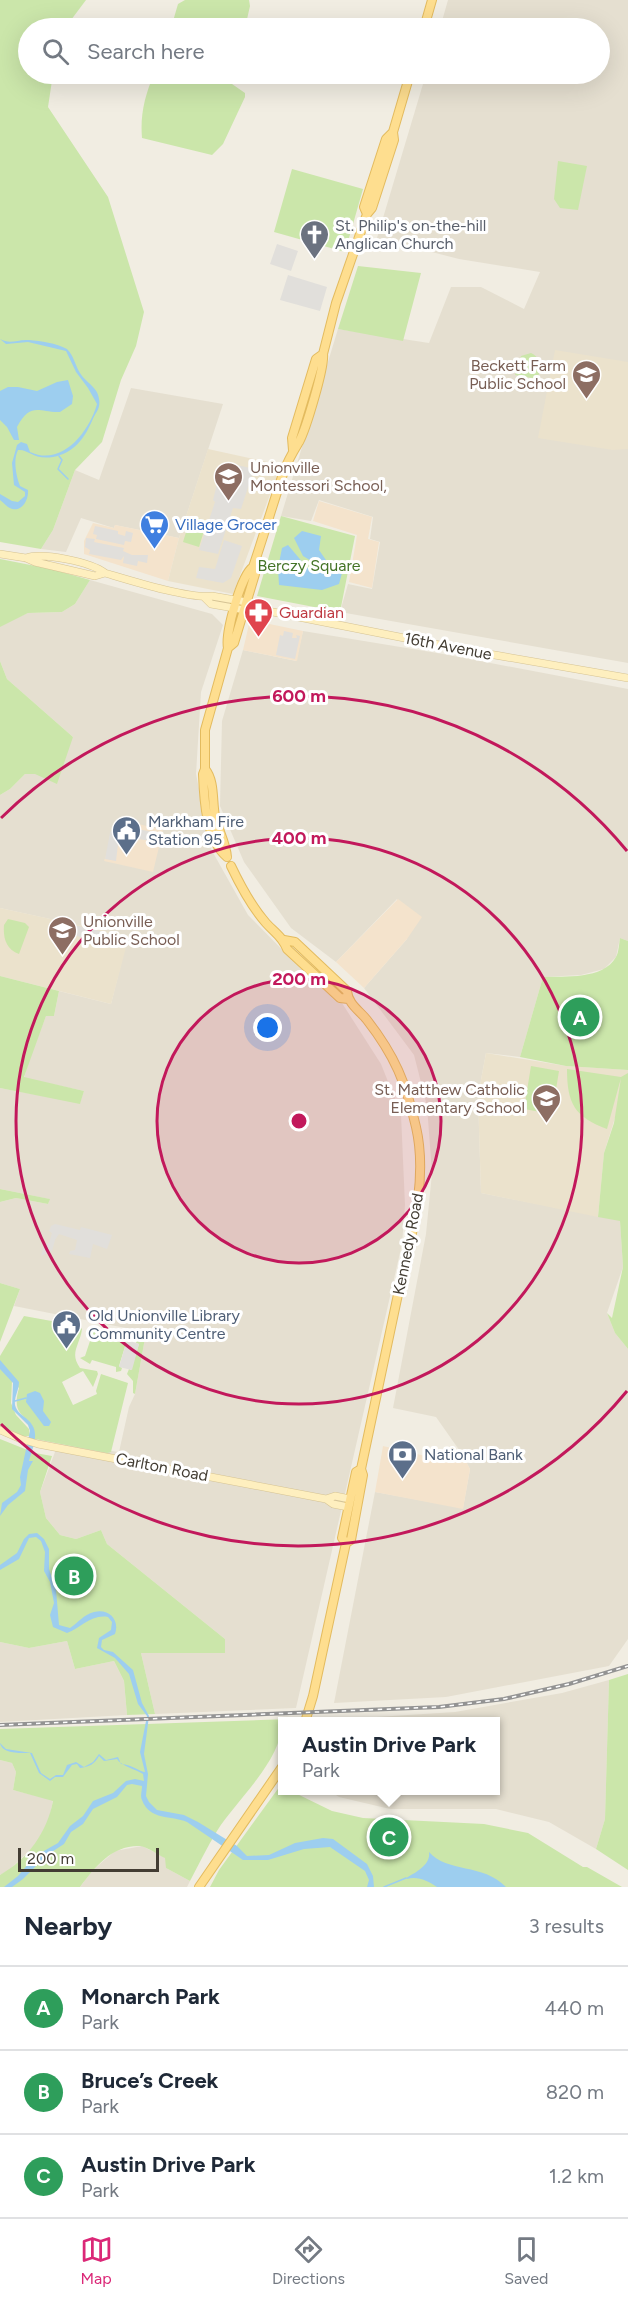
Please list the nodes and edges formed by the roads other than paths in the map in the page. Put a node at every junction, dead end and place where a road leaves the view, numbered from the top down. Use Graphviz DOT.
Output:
graph roads {
  1 [pos="432,0"];
  2 [pos="427,18"];
  3 [pos="408,84"];
  4 [pos="0,554"];
  5 [pos="241,605"];
  6 [pos="628,678"];
  7 [pos="0,1430"];
  8 [pos="361,1469"];
  9 [pos="349,1503"];
  10 [pos="346,1543"];
  11 [pos="307,1717"];
  12 [pos="278,1773"];
  13 [pos="199,1887"];
  1 -- 2 [label="main road"];
  3 -- 5 [label="main road, Kennedy Road"];
  4 -- 5 [label="main road, 16th Avenue"];
  5 -- 6 [label="main road, 16th Avenue"];
  5 -- 8 [label="main road, Kennedy Road"];
  7 -- 9 [label="main road, Carlton Road"];
  8 -- 9 [label="main road, Kennedy Road"];
  8 -- 10 [label="main road, Kennedy Road"];
  9 -- 10 [label="main road, Kennedy Road"];
  10 -- 11 [label="main road, Kennedy Road"];
  12 -- 13 [label="main road"];
}
